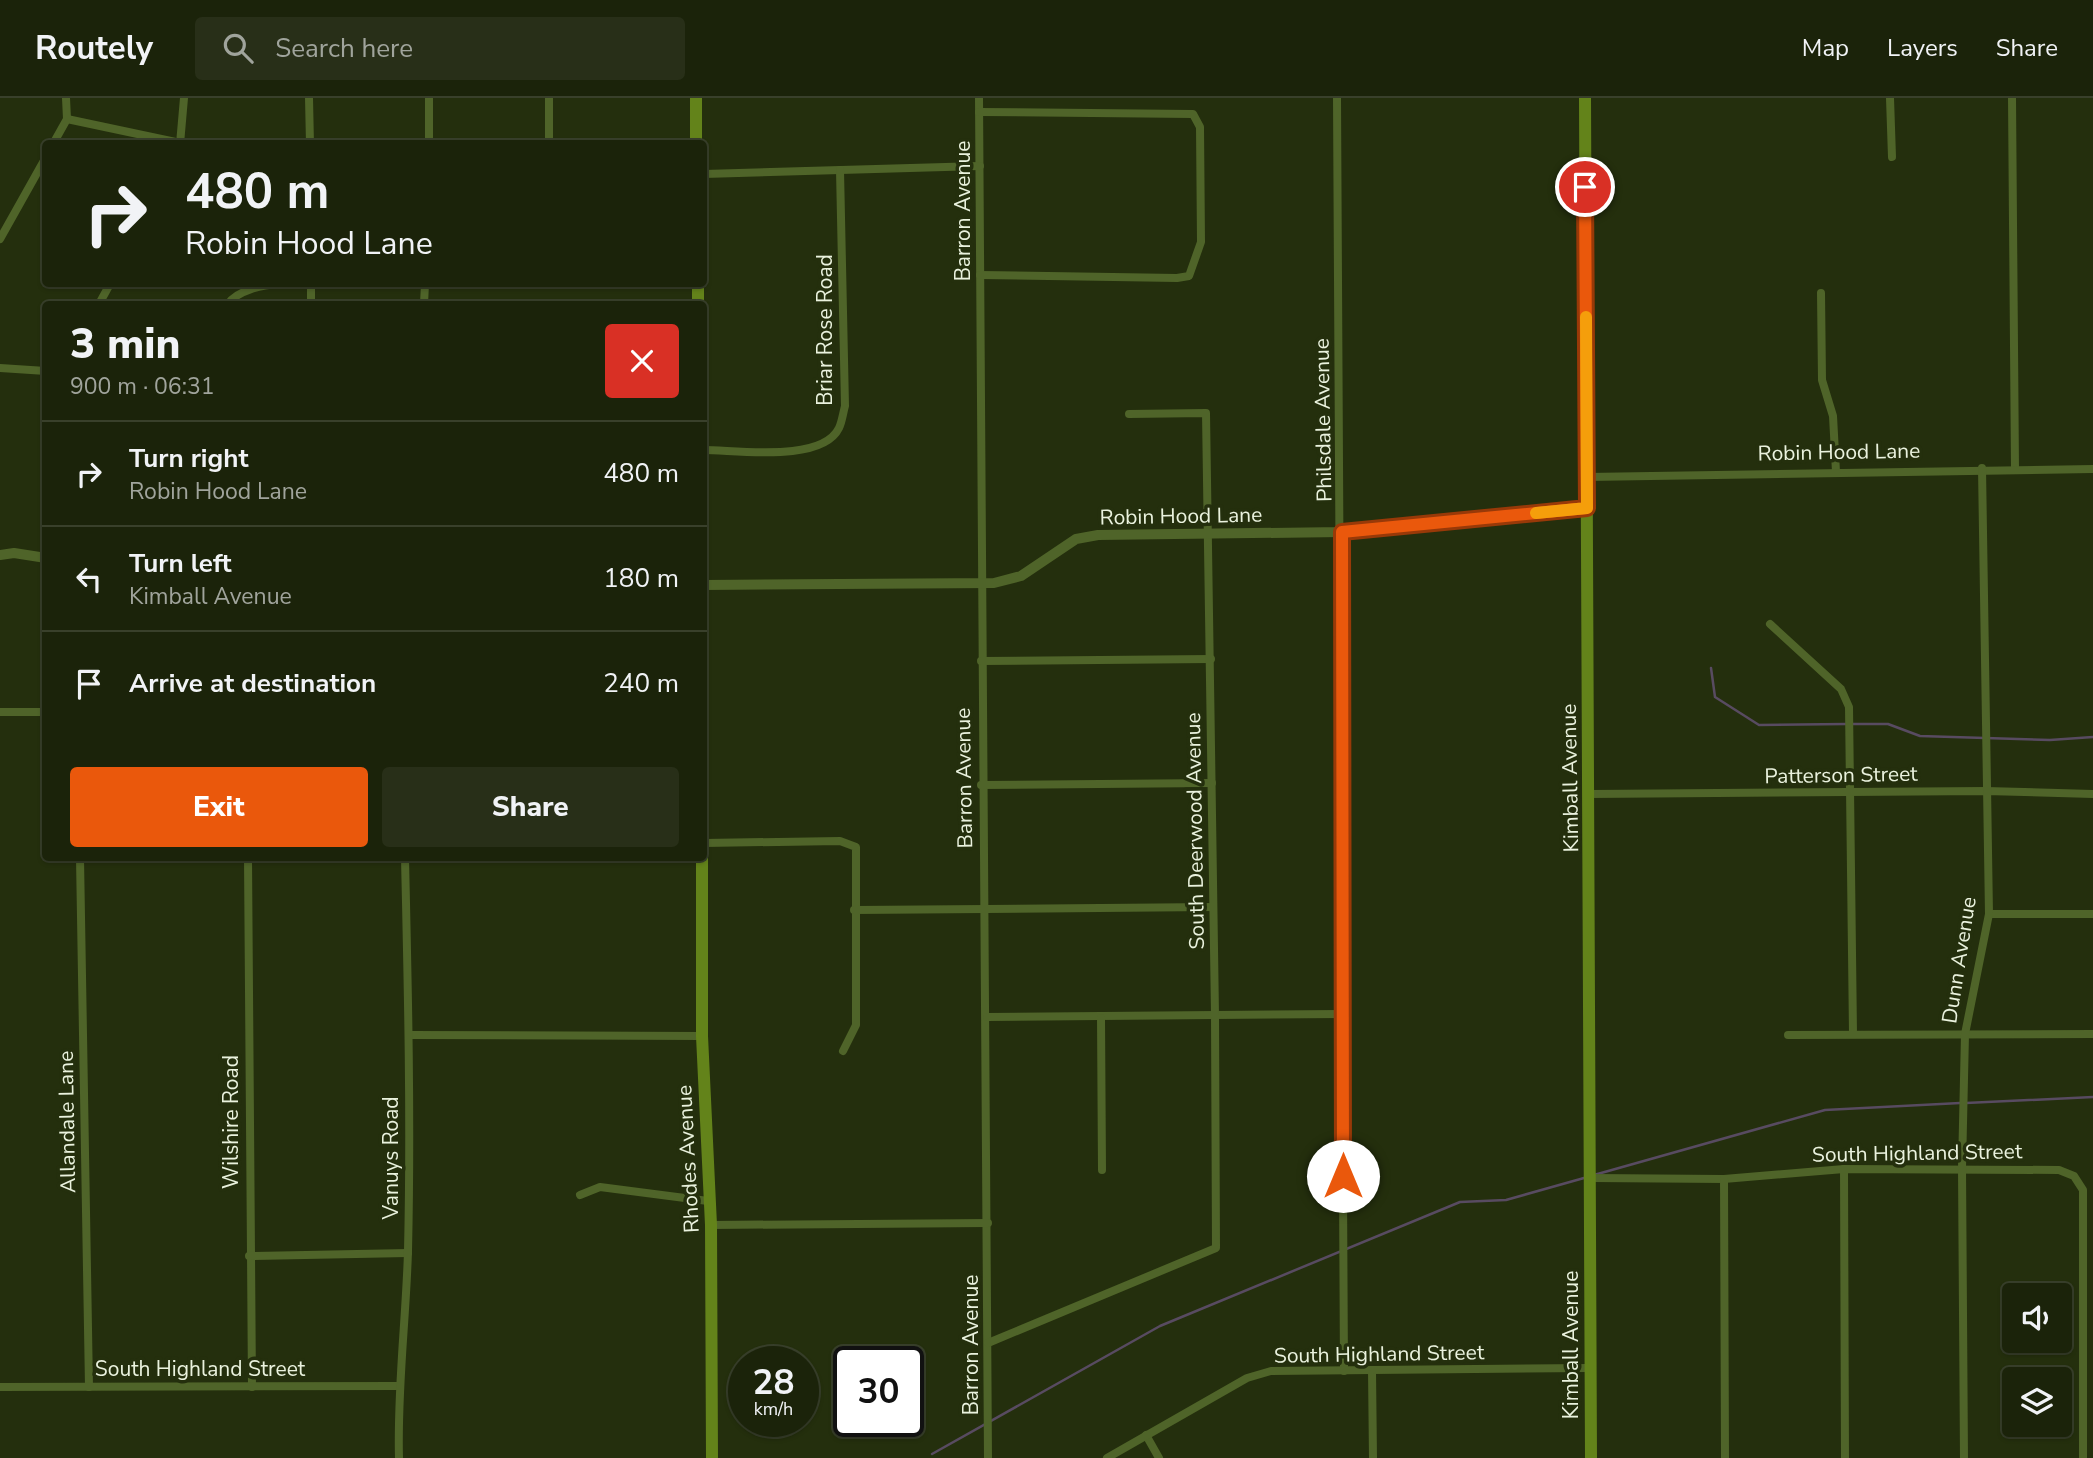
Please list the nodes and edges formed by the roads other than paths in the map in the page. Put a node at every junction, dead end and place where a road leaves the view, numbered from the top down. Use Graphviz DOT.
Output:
graph roads {
  1 [pos="66,98"];
  2 [pos="184,98"];
  3 [pos="309,98"];
  4 [pos="429,98"];
  5 [pos="549,98"];
  6 [pos="696,98"];
  7 [pos="979,98"];
  8 [pos="1337,98"];
  9 [pos="1585,98"];
  10 [pos="1890,98"];
  11 [pos="2012,98"];
  12 [pos="979,112"];
  13 [pos="67,119"];
  14 [pos="55,140"];
  15 [pos="168,140"];
  16 [pos="182,140"];
  17 [pos="310,140"];
  18 [pos="429,140"];
  19 [pos="549,140"];
  20 [pos="696,140"];
  21 [pos="1892,157"];
  22 [pos="42,164"];
  23 [pos="980,166"];
  24 [pos="840,170"];
  25 [pos="707,174"];
  26 [pos="0,239"];
  27 [pos="980,275"];
  28 [pos="258,287"];
  29 [pos="1821,292"];
  30 [pos="230,301"];
  31 [pos="0,368"];
  32 [pos="42,370"];
  33 [pos="1129,414"];
  34 [pos="707,450"];
  35 [pos="1982,468"];
  36 [pos="2015,469"];
  37 [pos="2093,469"];
  38 [pos="1836,472"];
  39 [pos="1587,477"];
  40 [pos="1587,508"];
  41 [pos="1342,532"];
  42 [pos="1208,535"];
  43 [pos="0,555"];
  44 [pos="42,557"];
  45 [pos="980,583"];
  46 [pos="707,585"];
  47 [pos="1770,624"];
  48 [pos="1210,659"];
  49 [pos="981,661"];
  50 [pos="0,712"];
  51 [pos="42,712"];
  52 [pos="1212,783"];
  53 [pos="981,785"];
  54 [pos="1986,791"];
  55 [pos="1851,792"];
  56 [pos="1590,794"];
  57 [pos="2093,794"];
  58 [pos="707,843"];
  59 [pos="80,861"];
  60 [pos="248,861"];
  61 [pos="405,861"];
  62 [pos="702,861"];
  63 [pos="1213,907"];
  64 [pos="983,908"];
  65 [pos="855,910"];
  66 [pos="1989,914"];
  67 [pos="2093,914"];
  68 [pos="1342,1014"];
  69 [pos="1215,1015"];
  70 [pos="987,1017"];
  71 [pos="1101,1018"];
  72 [pos="1853,1034"];
  73 [pos="1965,1034"];
  74 [pos="2093,1034"];
  75 [pos="409,1035"];
  76 [pos="1788,1035"];
  77 [pos="702,1037"];
  78 [pos="844,1051"];
  79 [pos="1962,1168"];
  80 [pos="1844,1169"];
  81 [pos="1101,1170"];
  82 [pos="1592,1178"];
  83 [pos="1724,1179"];
  84 [pos="580,1195"];
  85 [pos="708,1201"];
  86 [pos="988,1223"];
  87 [pos="711,1225"];
  88 [pos="408,1253"];
  89 [pos="249,1256"];
  90 [pos="2089,1342"];
  91 [pos="988,1343"];
  92 [pos="1589,1368"];
  93 [pos="1344,1371"];
  94 [pos="1372,1371"];
  95 [pos="399,1386"];
  96 [pos="0,1387"];
  97 [pos="89,1387"];
  98 [pos="252,1387"];
  99 [pos="1146,1435"];
  100 [pos="399,1458"];
  101 [pos="712,1458"];
  102 [pos="988,1458"];
  103 [pos="1107,1458"];
  104 [pos="1159,1458"];
  105 [pos="1373,1458"];
  106 [pos="1591,1458"];
  107 [pos="1725,1458"];
  108 [pos="1846,1458"];
  109 [pos="1965,1458"];
  110 [pos="2083,1458"];
  1 -- 13 [label="street"];
  2 -- 16 [label="street"];
  3 -- 17 [label="street"];
  4 -- 18 [label="street"];
  5 -- 19 [label="street"];
  6 -- 20 [label="main road"];
  7 -- 12 [label="street, Barron Avenue"];
  8 -- 41 [label="street, Philsdale Avenue"];
  9 -- 39 [label="main road, Kimball Avenue"];
  10 -- 21 [label="street"];
  11 -- 36 [label="street"];
  12 -- 23 [label="street, Barron Avenue"];
  12 -- 27 [label="street"];
  13 -- 14 [label="street"];
  13 -- 15 [label="street"];
  22 -- 26 [label="street"];
  23 -- 24 [label="street"];
  23 -- 27 [label="street, Barron Avenue"];
  24 -- 25 [label="street"];
  24 -- 34 [label="street, Briar Rose Road"];
  27 -- 45 [label="street, Barron Avenue"];
  28 -- 30 [label="street"];
  29 -- 38 [label="street"];
  31 -- 32 [label="street"];
  33 -- 42 [label="street, South Deerwood Avenue"];
  35 -- 36 [label="street, Robin Hood Lane"];
  35 -- 38 [label="street, Robin Hood Lane"];
  35 -- 54 [label="street, Dunn Avenue"];
  36 -- 37 [label="street, Robin Hood Lane"];
  38 -- 39 [label="street, Robin Hood Lane"];
  39 -- 40 [label="main road, Kimball Avenue"];
  40 -- 41 [label="street, Robin Hood Lane"];
  40 -- 56 [label="main road, Kimball Avenue"];
  41 -- 42 [label="street, Robin Hood Lane"];
  41 -- 68 [label="street, Philsdale Avenue"];
  42 -- 45 [label="street, Robin Hood Lane"];
  42 -- 48 [label="street, South Deerwood Avenue"];
  43 -- 44 [label="street"];
  45 -- 46 [label="street, Robin Hood Lane"];
  45 -- 49 [label="street, Barron Avenue"];
  47 -- 55 [label="street"];
  48 -- 49 [label="street"];
  48 -- 52 [label="street, South Deerwood Avenue"];
  49 -- 53 [label="street, Barron Avenue"];
  50 -- 51 [label="street"];
  52 -- 53 [label="street"];
  52 -- 63 [label="street, South Deerwood Avenue"];
  53 -- 64 [label="street, Barron Avenue"];
  54 -- 55 [label="street, Patterson Street"];
  54 -- 57 [label="street, Patterson Street"];
  54 -- 66 [label="street, Dunn Avenue"];
  55 -- 56 [label="street, Patterson Street"];
  55 -- 72 [label="street"];
  56 -- 82 [label="main road, Kimball Avenue"];
  58 -- 65 [label="street"];
  59 -- 97 [label="street, Allandale Lane"];
  60 -- 89 [label="street, Wilshire Road"];
  61 -- 75 [label="street, Vanuys Road"];
  62 -- 77 [label="main road, Rhodes Avenue"];
  63 -- 64 [label="street"];
  63 -- 69 [label="street, South Deerwood Avenue"];
  64 -- 65 [label="street"];
  64 -- 70 [label="street, Barron Avenue"];
  65 -- 78 [label="street"];
  66 -- 67 [label="street"];
  66 -- 73 [label="street, Dunn Avenue"];
  68 -- 69 [label="street"];
  68 -- 93 [label="street, Philsdale Avenue"];
  69 -- 71 [label="street"];
  69 -- 91 [label="street, South Deerwood Avenue"];
  70 -- 71 [label="street"];
  70 -- 86 [label="street, Barron Avenue"];
  71 -- 81 [label="street"];
  72 -- 73 [label="street"];
  72 -- 76 [label="street"];
  73 -- 74 [label="street"];
  73 -- 79 [label="street, Dunn Avenue"];
  75 -- 77 [label="street"];
  75 -- 88 [label="street, Vanuys Road"];
  77 -- 85 [label="main road, Rhodes Avenue"];
  79 -- 80 [label="street, South Highland Street"];
  79 -- 90 [label="street, South Highland Street"];
  79 -- 109 [label="street, Dunn Avenue"];
  80 -- 83 [label="street, South Highland Street"];
  80 -- 108 [label="street"];
  82 -- 83 [label="street, South Highland Street"];
  82 -- 92 [label="main road, Kimball Avenue"];
  83 -- 107 [label="street"];
  84 -- 85 [label="street"];
  85 -- 87 [label="main road, Rhodes Avenue"];
  86 -- 87 [label="street"];
  86 -- 91 [label="street, Barron Avenue"];
  87 -- 101 [label="main road, Rhodes Avenue"];
  88 -- 89 [label="street"];
  88 -- 95 [label="street, Vanuys Road"];
  89 -- 98 [label="street, Wilshire Road"];
  90 -- 110 [label="street"];
  91 -- 102 [label="street, Barron Avenue"];
  92 -- 94 [label="street, South Highland Street"];
  92 -- 106 [label="main road, Kimball Avenue"];
  93 -- 94 [label="street, South Highland Street"];
  93 -- 99 [label="street, South Highland Street"];
  94 -- 105 [label="street"];
  95 -- 98 [label="street, South Highland Street"];
  95 -- 100 [label="street, Vanuys Road"];
  96 -- 97 [label="street, South Highland Street"];
  97 -- 98 [label="street, South Highland Street"];
  99 -- 103 [label="street, South Highland Street"];
  99 -- 104 [label="street"];
}
